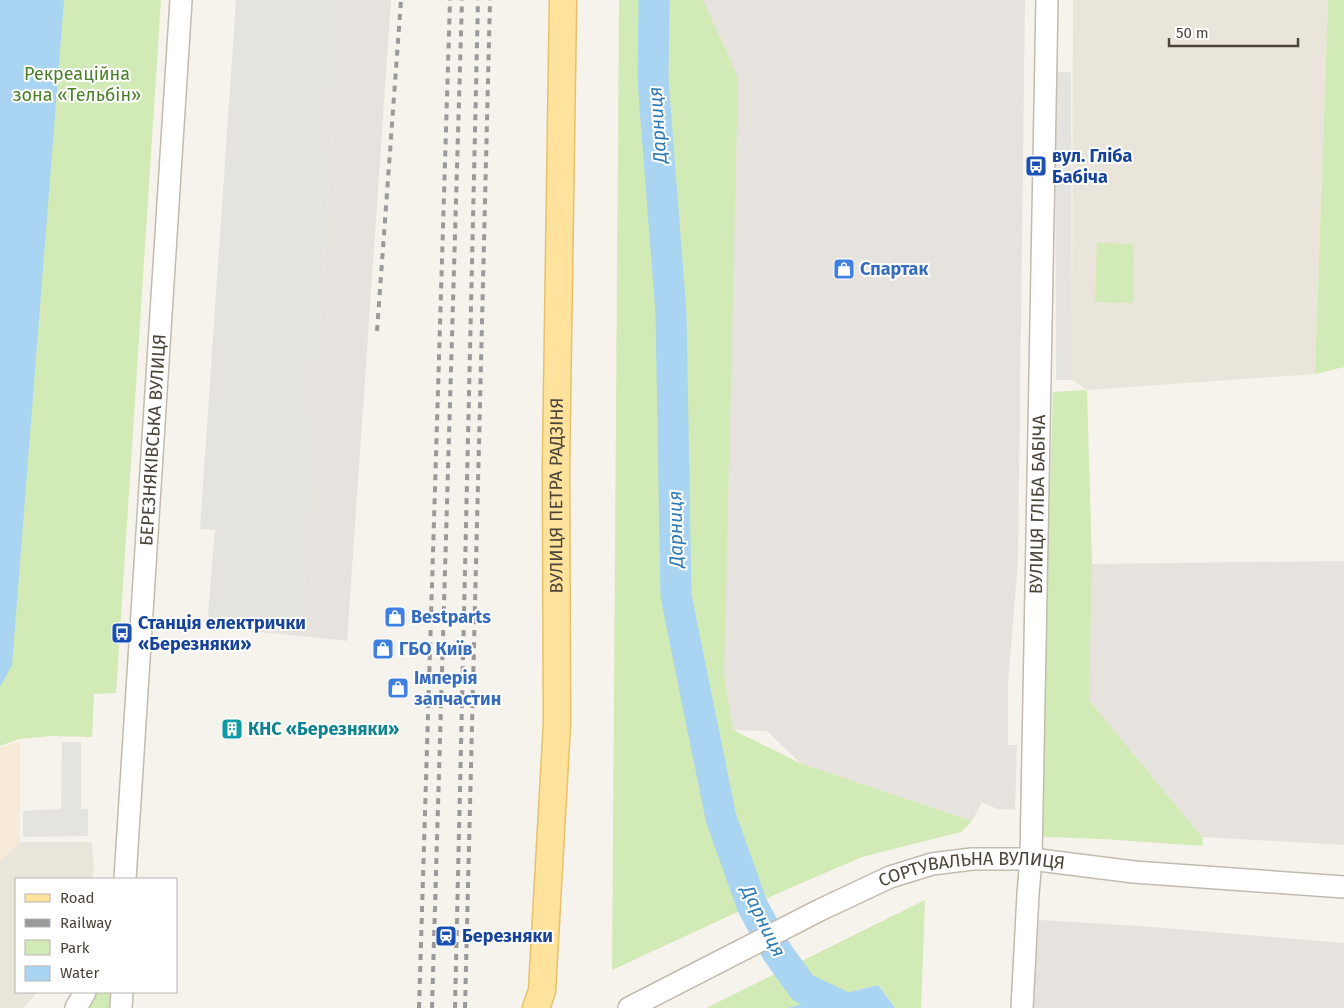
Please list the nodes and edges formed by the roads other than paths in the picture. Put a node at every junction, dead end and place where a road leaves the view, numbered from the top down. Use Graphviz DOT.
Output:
graph roads {
  1 [pos="181,0"];
  2 [pos="563,0"];
  3 [pos="1047,0"];
  4 [pos="1031,860"];
  5 [pos="125,878"];
  6 [pos="1344,887"];
  7 [pos="85,993"];
  8 [pos="122,993"];
  9 [pos="542,1002"];
  10 [pos="76,1008"];
  11 [pos="121,1008"];
  12 [pos="629,1008"];
  13 [pos="1022,1008"];
  1 -- 5 [label="street, БЕРЕЗНЯКІВСЬКА ВУЛИЦЯ"];
  2 -- 9 [label="main road, ВУЛИЦЯ ПЕТРА РАДЗІНЯ"];
  3 -- 4 [label="street, ВУЛИЦЯ ГЛІБА БАБІЧА"];
  4 -- 6 [label="street, СОРТУВАЛЬНА ВУЛИЦЯ"];
  4 -- 12 [label="street, СОРТУВАЛЬНА ВУЛИЦЯ"];
  4 -- 13 [label="street, ВУЛИЦЯ ГЛІБА БАБІЧА"];
  7 -- 10 [label="street"];
  8 -- 11 [label="street"];
}
